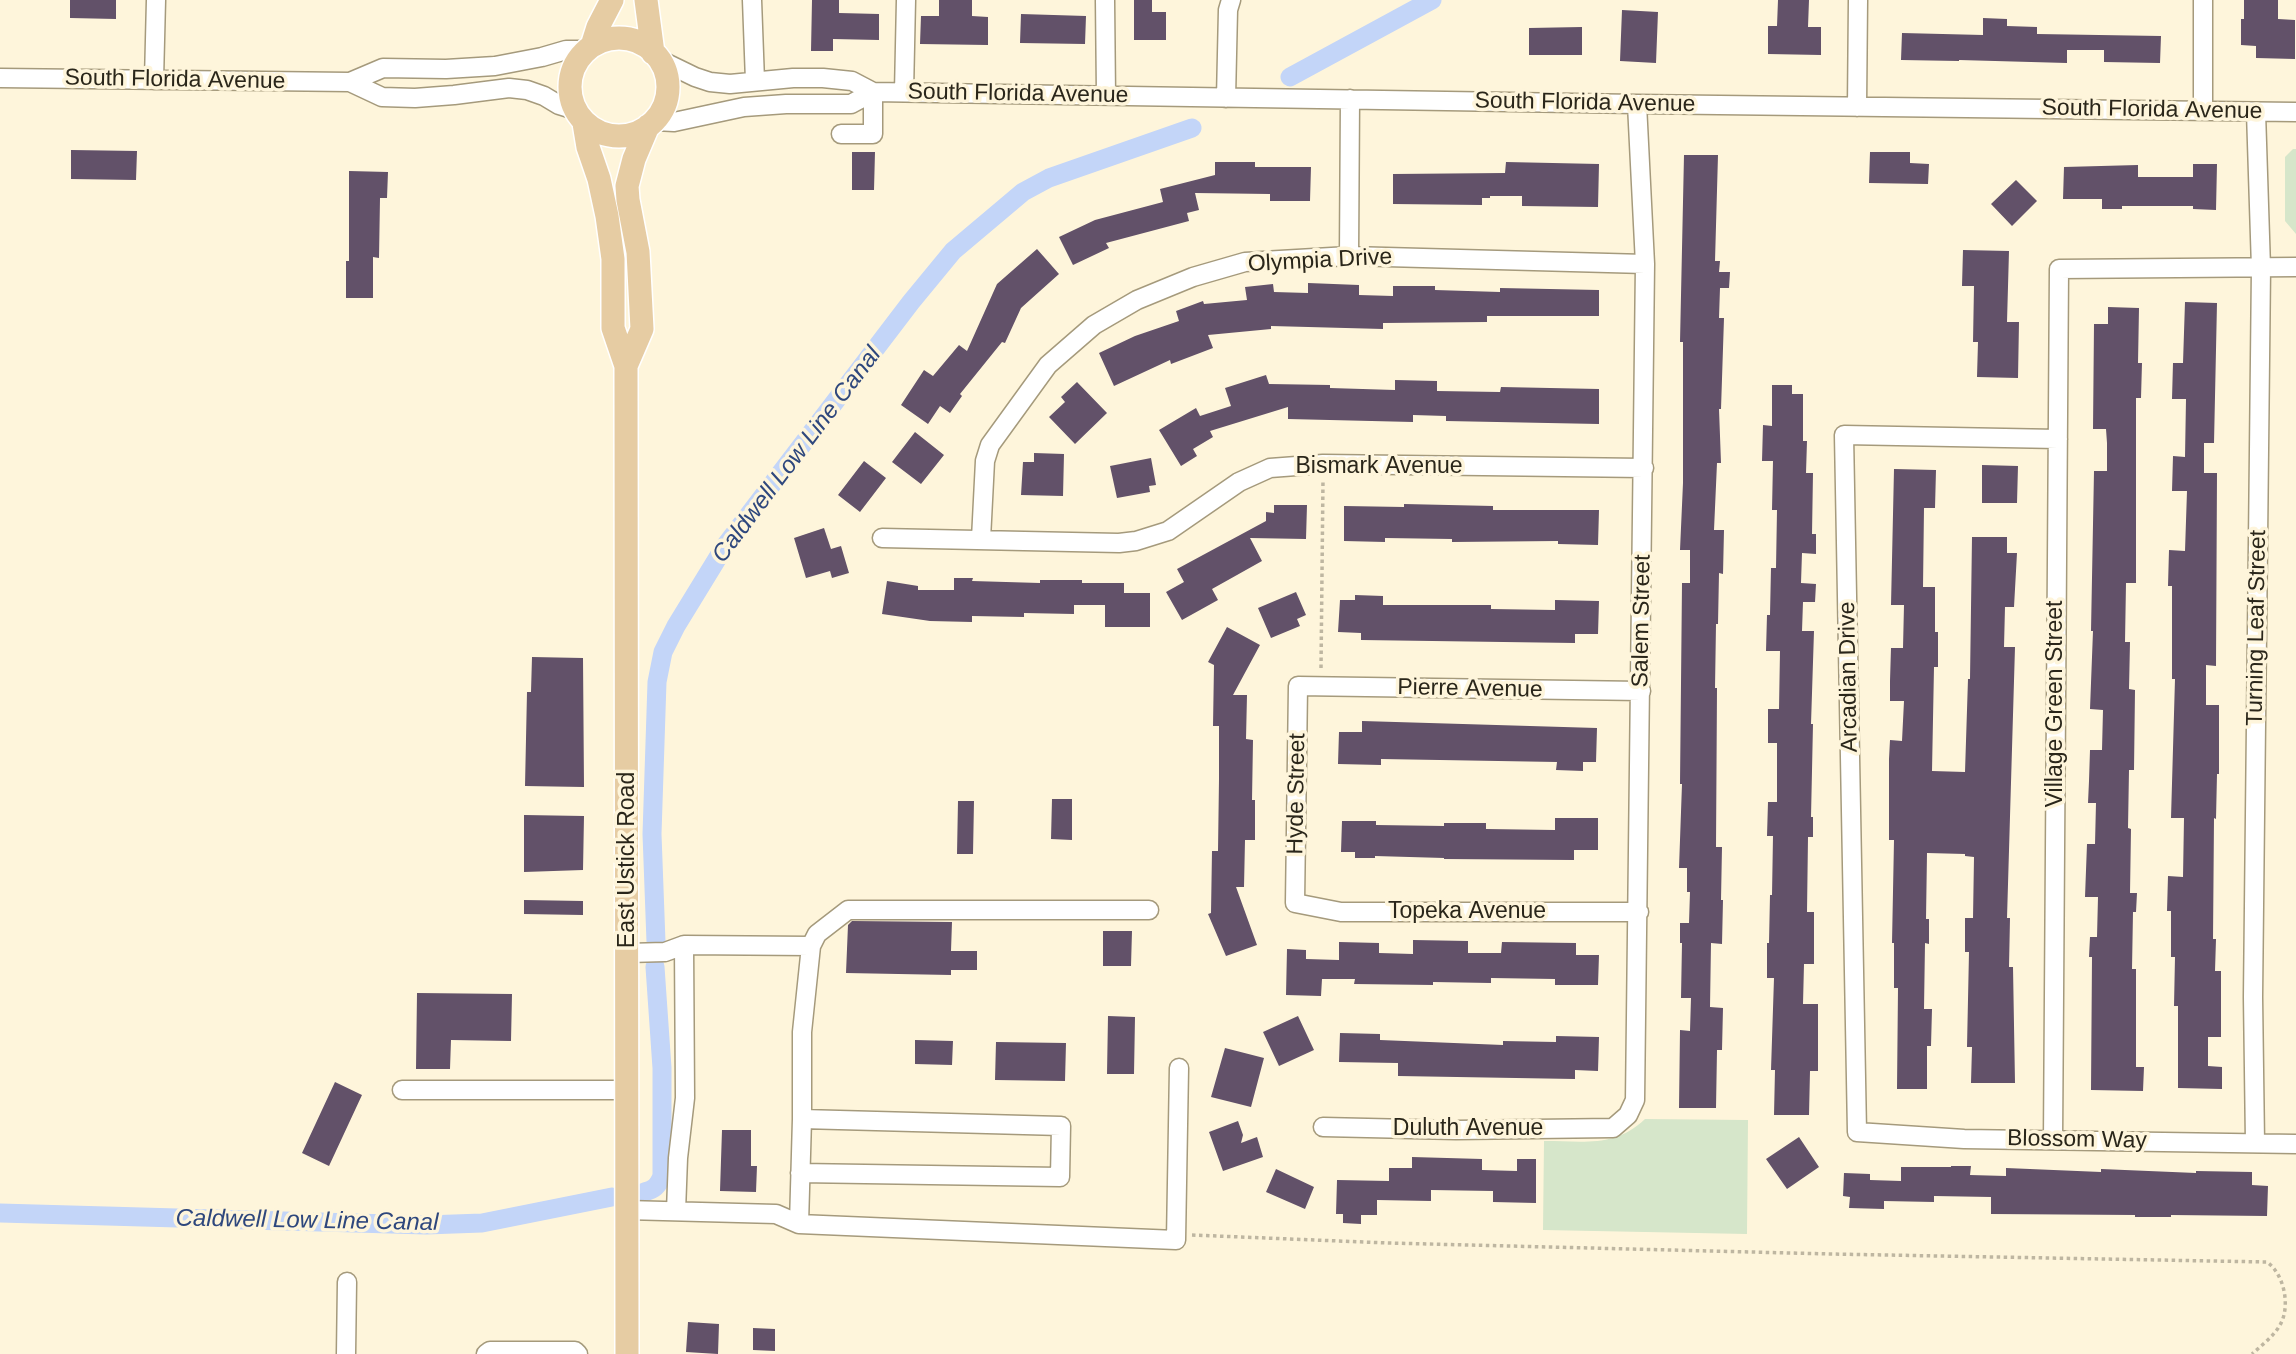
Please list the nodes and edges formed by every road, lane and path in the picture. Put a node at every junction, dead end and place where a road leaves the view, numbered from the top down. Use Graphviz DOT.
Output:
graph roads {
  1 [pos="156,0"];
  2 [pos="612,0"];
  3 [pos="646,0"];
  4 [pos="752,0"];
  5 [pos="906,0"];
  6 [pos="1105,0"];
  7 [pos="1231,0"];
  8 [pos="1858,0"];
  9 [pos="2203,0"];
  10 [pos="589,48"];
  11 [pos="657,57"];
  12 [pos="0,78"];
  13 [pos="154,80"];
  14 [pos="755,81"];
  15 [pos="350,82"];
  16 [pos="873,92"];
  17 [pos="904,92"];
  18 [pos="1106,95"];
  19 [pos="1226,98"];
  20 [pos="1350,99"];
  21 [pos="1637,104"];
  22 [pos="1857,107"];
  23 [pos="2203,111"];
  24 [pos="2256,112"];
  25 [pos="2296,112"];
  26 [pos="580,116"];
  27 [pos="652,124"];
  28 [pos="841,134"];
  29 [pos="1349,256"];
  30 [pos="1645,264"];
  31 [pos="2296,267"];
  32 [pos="2262,268"];
  33 [pos="626,366"];
  34 [pos="2058,439"];
  35 [pos="1323,464"];
  36 [pos="1644,468"];
  37 [pos="882,538"];
  38 [pos="981,539"];
  39 [pos="1298,686"];
  40 [pos="1321,686"];
  41 [pos="1641,691"];
  42 [pos="1295,903"];
  43 [pos="1149,910"];
  44 [pos="1639,912"];
  45 [pos="684,945"];
  46 [pos="811,946"];
  47 [pos="628,953"];
  48 [pos="1179,1068"];
  49 [pos="402,1090"];
  50 [pos="627,1090"];
  51 [pos="802,1119"];
  52 [pos="1323,1127"];
  53 [pos="1613,1128"];
  54 [pos="1857,1132"];
  55 [pos="2053,1140"];
  56 [pos="2255,1143"];
  57 [pos="2296,1144"];
  58 [pos="800,1173"];
  59 [pos="626,1210"];
  60 [pos="676,1211"];
  61 [pos="799,1224"];
  62 [pos="1176,1235"];
  63 [pos="347,1282"];
  64 [pos="346,1354"];
  65 [pos="486,1354"];
  66 [pos="578,1354"];
  67 [pos="627,1354"];
  68 [pos="2252,1354"];
  1 -- 13 [label="street"];
  2 -- 10 [label="main road"];
  3 -- 11 [label="main road"];
  4 -- 14 [label="street"];
  5 -- 17 [label="street"];
  6 -- 18 [label="street"];
  7 -- 19 [label="street"];
  8 -- 22 [label="street"];
  9 -- 23 [label="street"];
  10 -- 11 [label="main road"];
  10 -- 15 [label="street, South Florida Avenue"];
  10 -- 26 [label="main road"];
  11 -- 14 [label="street, South Florida Avenue"];
  11 -- 27 [label="main road"];
  12 -- 13 [label="street, South Florida Avenue"];
  13 -- 15 [label="street, South Florida Avenue"];
  14 -- 16 [label="street, South Florida Avenue"];
  15 -- 26 [label="street, South Florida Avenue"];
  16 -- 17 [label="street, South Florida Avenue"];
  16 -- 27 [label="street, South Florida Avenue"];
  16 -- 28 [label="street"];
  17 -- 18 [label="street, South Florida Avenue"];
  18 -- 19 [label="street, South Florida Avenue"];
  19 -- 20 [label="street, South Florida Avenue"];
  20 -- 21 [label="street, South Florida Avenue"];
  20 -- 29 [label="street"];
  21 -- 22 [label="street, South Florida Avenue"];
  21 -- 30 [label="street, Salem Street"];
  22 -- 23 [label="street, South Florida Avenue"];
  23 -- 24 [label="street, South Florida Avenue"];
  24 -- 25 [label="street, South Florida Avenue"];
  24 -- 32 [label="street, Turning Leaf Street"];
  26 -- 27 [label="main road"];
  26 -- 33 [label="main road, East Ustick Road"];
  27 -- 33 [label="main road, East Ustick Road"];
  29 -- 30 [label="street, Olympia Drive"];
  29 -- 38 [label="street, Olympia Drive"];
  30 -- 36 [label="street, Salem Street"];
  31 -- 32 [label="street"];
  32 -- 34 [label="street, Village Green Street"];
  32 -- 56 [label="street, Turning Leaf Street"];
  33 -- 47 [label="main road, East Ustick Road"];
  34 -- 54 [label="street, Arcadian Drive"];
  34 -- 55 [label="street, Village Green Street"];
  35 -- 36 [label="street, Bismark Avenue"];
  35 -- 38 [label="street, Bismark Avenue"];
  35 -- 40 [label="path"];
  36 -- 41 [label="street, Salem Street"];
  37 -- 38 [label="street, Bismark Avenue"];
  39 -- 40 [label="street, Pierre Avenue"];
  39 -- 42 [label="street, Hyde Street"];
  40 -- 41 [label="street, Pierre Avenue"];
  41 -- 44 [label="street, Salem Street"];
  42 -- 44 [label="street, Topeka Avenue"];
  43 -- 46 [label="street"];
  44 -- 53 [label="street, Salem Street"];
  45 -- 46 [label="street"];
  45 -- 47 [label="street"];
  45 -- 60 [label="street"];
  46 -- 51 [label="street"];
  47 -- 50 [label="main road, East Ustick Road"];
  48 -- 62 [label="street"];
  49 -- 50 [label="street"];
  50 -- 59 [label="main road, East Ustick Road"];
  51 -- 58 [label="street"];
  51 -- 58 [label="street"];
  52 -- 53 [label="street, Duluth Avenue"];
  54 -- 55 [label="street, Blossom Way"];
  55 -- 56 [label="street, Blossom Way"];
  56 -- 57 [label="street, Blossom Way"];
  58 -- 61 [label="street"];
  59 -- 60 [label="street"];
  59 -- 67 [label="main road, East Ustick Road"];
  60 -- 61 [label="street"];
  61 -- 62 [label="street"];
  62 -- 68 [label="path"];
  63 -- 64 [label="street"];
  65 -- 66 [label="street"];
}
